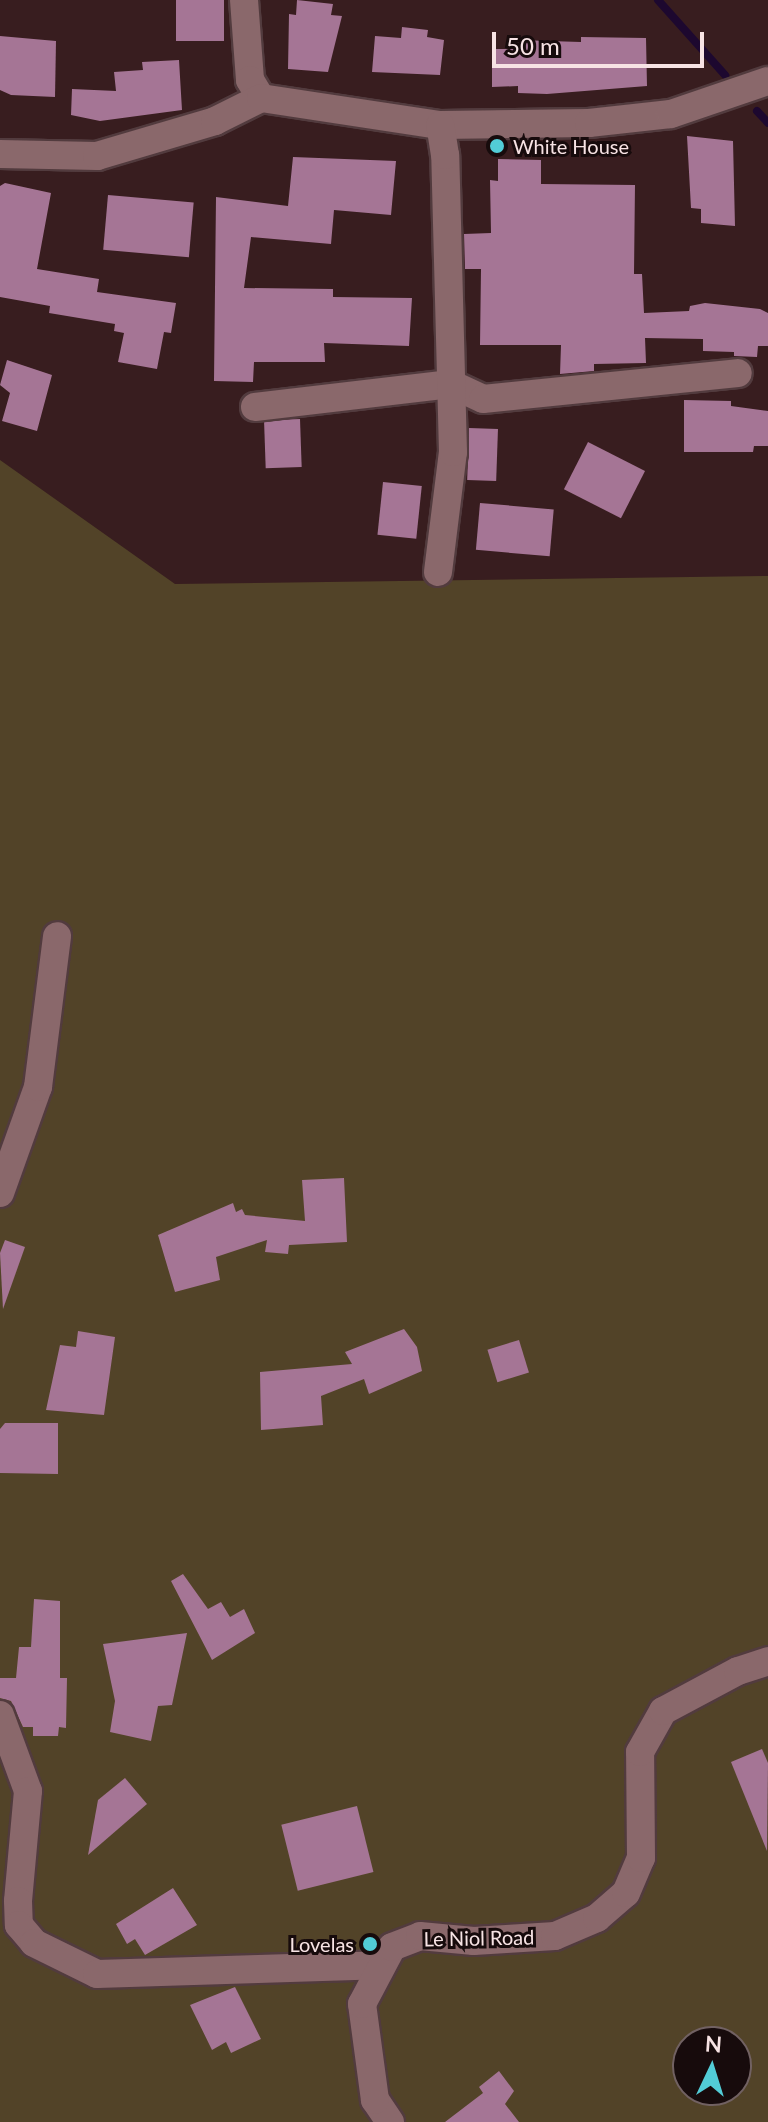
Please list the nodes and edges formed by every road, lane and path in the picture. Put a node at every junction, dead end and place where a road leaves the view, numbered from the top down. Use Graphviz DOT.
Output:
graph roads {
  1 [pos="244,0"];
  2 [pos="768,81"];
  3 [pos="261,98"];
  4 [pos="440,125"];
  5 [pos="0,154"];
  6 [pos="738,373"];
  7 [pos="451,384"];
  8 [pos="255,407"];
  9 [pos="438,572"];
  10 [pos="57,936"];
  11 [pos="0,1193"];
  12 [pos="768,1661"];
  13 [pos="0,1715"];
  14 [pos="379,1965"];
  15 [pos="390,2122"];
  1 -- 3 [label="street"];
  2 -- 4 [label="street"];
  3 -- 4 [label="street"];
  3 -- 5 [label="street"];
  4 -- 7 [label="street"];
  6 -- 7 [label="street"];
  7 -- 8 [label="street"];
  7 -- 9 [label="street"];
  10 -- 11 [label="street"];
  12 -- 14 [label="street, Le Niol Road"];
  13 -- 14 [label="street"];
  14 -- 15 [label="street, Le Niol Road"];
}
